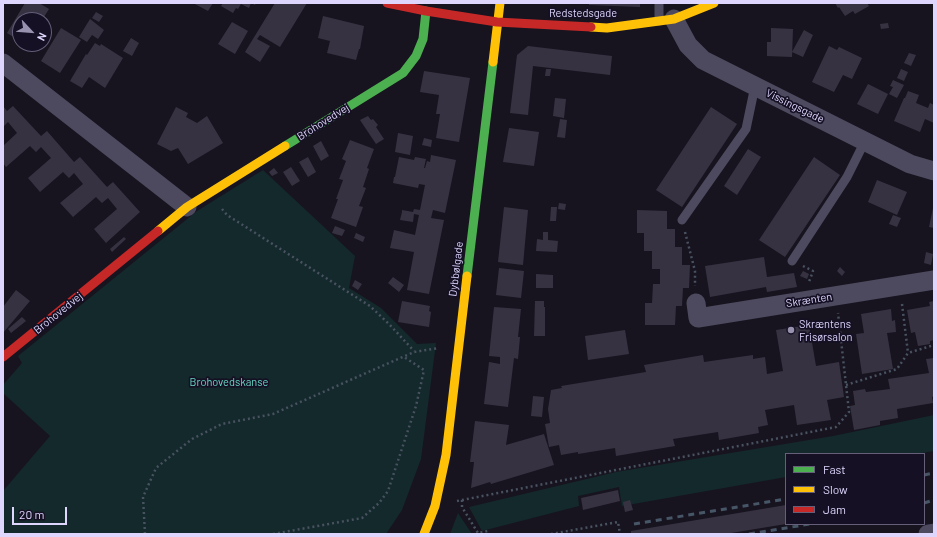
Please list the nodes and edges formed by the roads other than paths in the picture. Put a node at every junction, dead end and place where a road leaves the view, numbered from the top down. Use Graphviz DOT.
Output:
graph roads {
  1 [pos="387,3"];
  2 [pos="500,3"];
  3 [pos="659,3"];
  4 [pos="714,3"];
  5 [pos="426,11"];
  6 [pos="667,20"];
  7 [pos="498,22"];
  8 [pos="3,63"];
  9 [pos="755,86"];
  10 [pos="865,141"];
  11 [pos="934,171"];
  12 [pos="187,207"];
  13 [pos="682,220"];
  14 [pos="792,261"];
  15 [pos="934,280"];
  16 [pos="696,303"];
  17 [pos="3,357"];
  18 [pos="934,533"];
  19 [pos="424,534"];
  20 [pos="928,534"];
  1 -- 5 [label="street, Redstedsgade"];
  2 -- 7 [label="street, Dybbølgade"];
  3 -- 6 [label="lane"];
  4 -- 6 [label="street, Redstedsgade"];
  5 -- 7 [label="street, Redstedsgade"];
  5 -- 12 [label="street, Brohovedvej"];
  6 -- 7 [label="street, Redstedsgade"];
  6 -- 9 [label="street, Vissingsgade"];
  7 -- 19 [label="street, Dybbølgade"];
  8 -- 12 [label="street"];
  9 -- 10 [label="street, Vissingsgade"];
  9 -- 13 [label="lane"];
  10 -- 11 [label="street, Vissingsgade"];
  10 -- 14 [label="lane"];
  12 -- 17 [label="street, Brohovedvej"];
  15 -- 16 [label="street, Skrænten"];
  18 -- 20 [label="street"];
}
